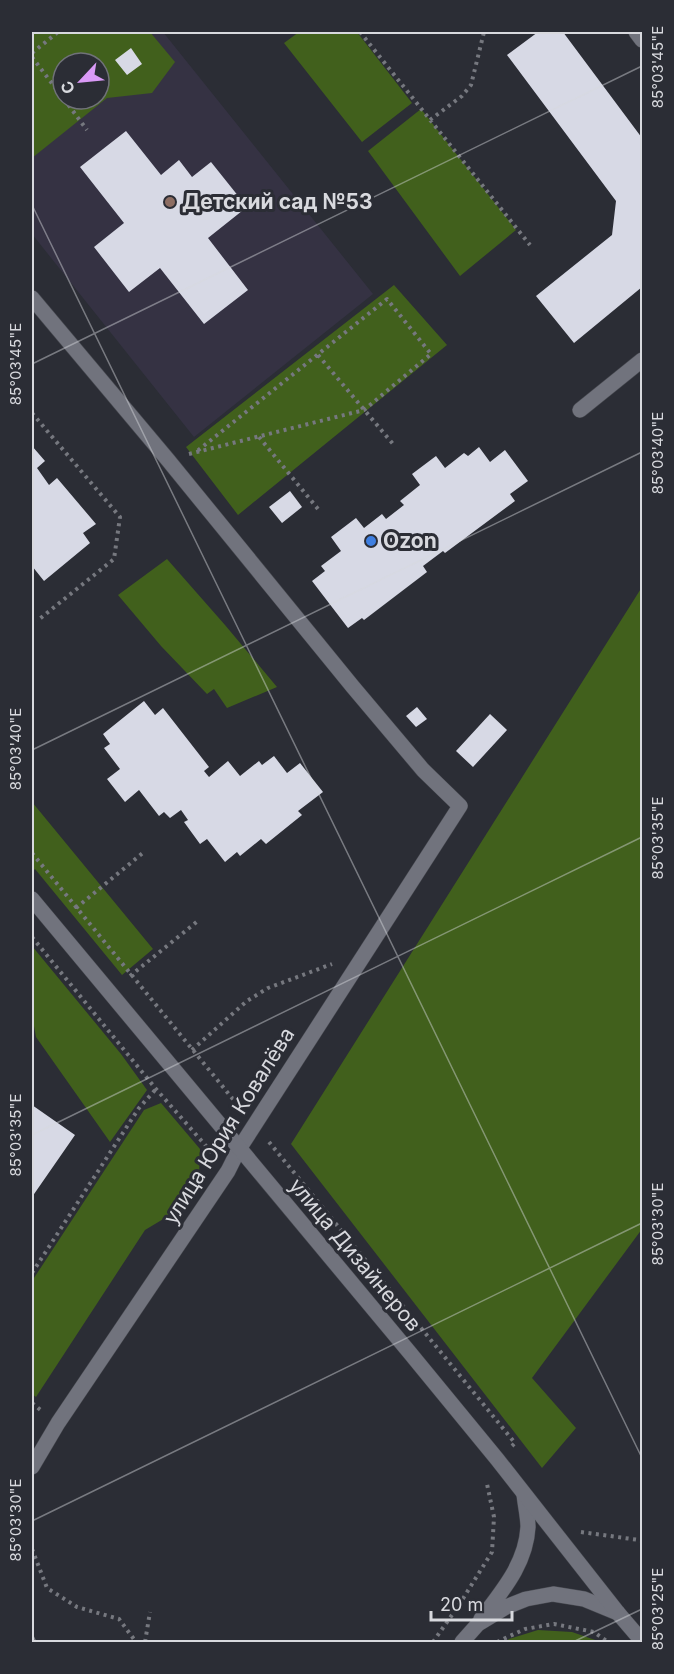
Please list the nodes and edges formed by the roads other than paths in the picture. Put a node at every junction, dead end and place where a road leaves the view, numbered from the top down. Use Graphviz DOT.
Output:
graph roads {
  1 [pos="636,32"];
  2 [pos="642,40"];
  3 [pos="32,298"];
  4 [pos="642,360"];
  5 [pos="580,410"];
  6 [pos="32,899"];
  7 [pos="239,1149"];
  8 [pos="32,1467"];
  9 [pos="524,1494"];
  10 [pos="618,1613"];
  11 [pos="478,1624"];
  12 [pos="642,1641"];
  13 [pos="462,1642"];
  1 -- 2 [label="street"];
  3 -- 7 [label="street, улица Юрия Ковалёва"];
  4 -- 5 [label="street"];
  6 -- 7 [label="street, улица Дизайнеров"];
  7 -- 8 [label="street, улица Юрия Ковалёва"];
  7 -- 9 [label="street, улица Дизайнеров"];
  9 -- 10 [label="street, улица Дизайнеров"];
  9 -- 11 [label="street"];
  10 -- 11 [label="street"];
  10 -- 12 [label="street, улица Дизайнеров"];
  11 -- 13 [label="street"];
}
